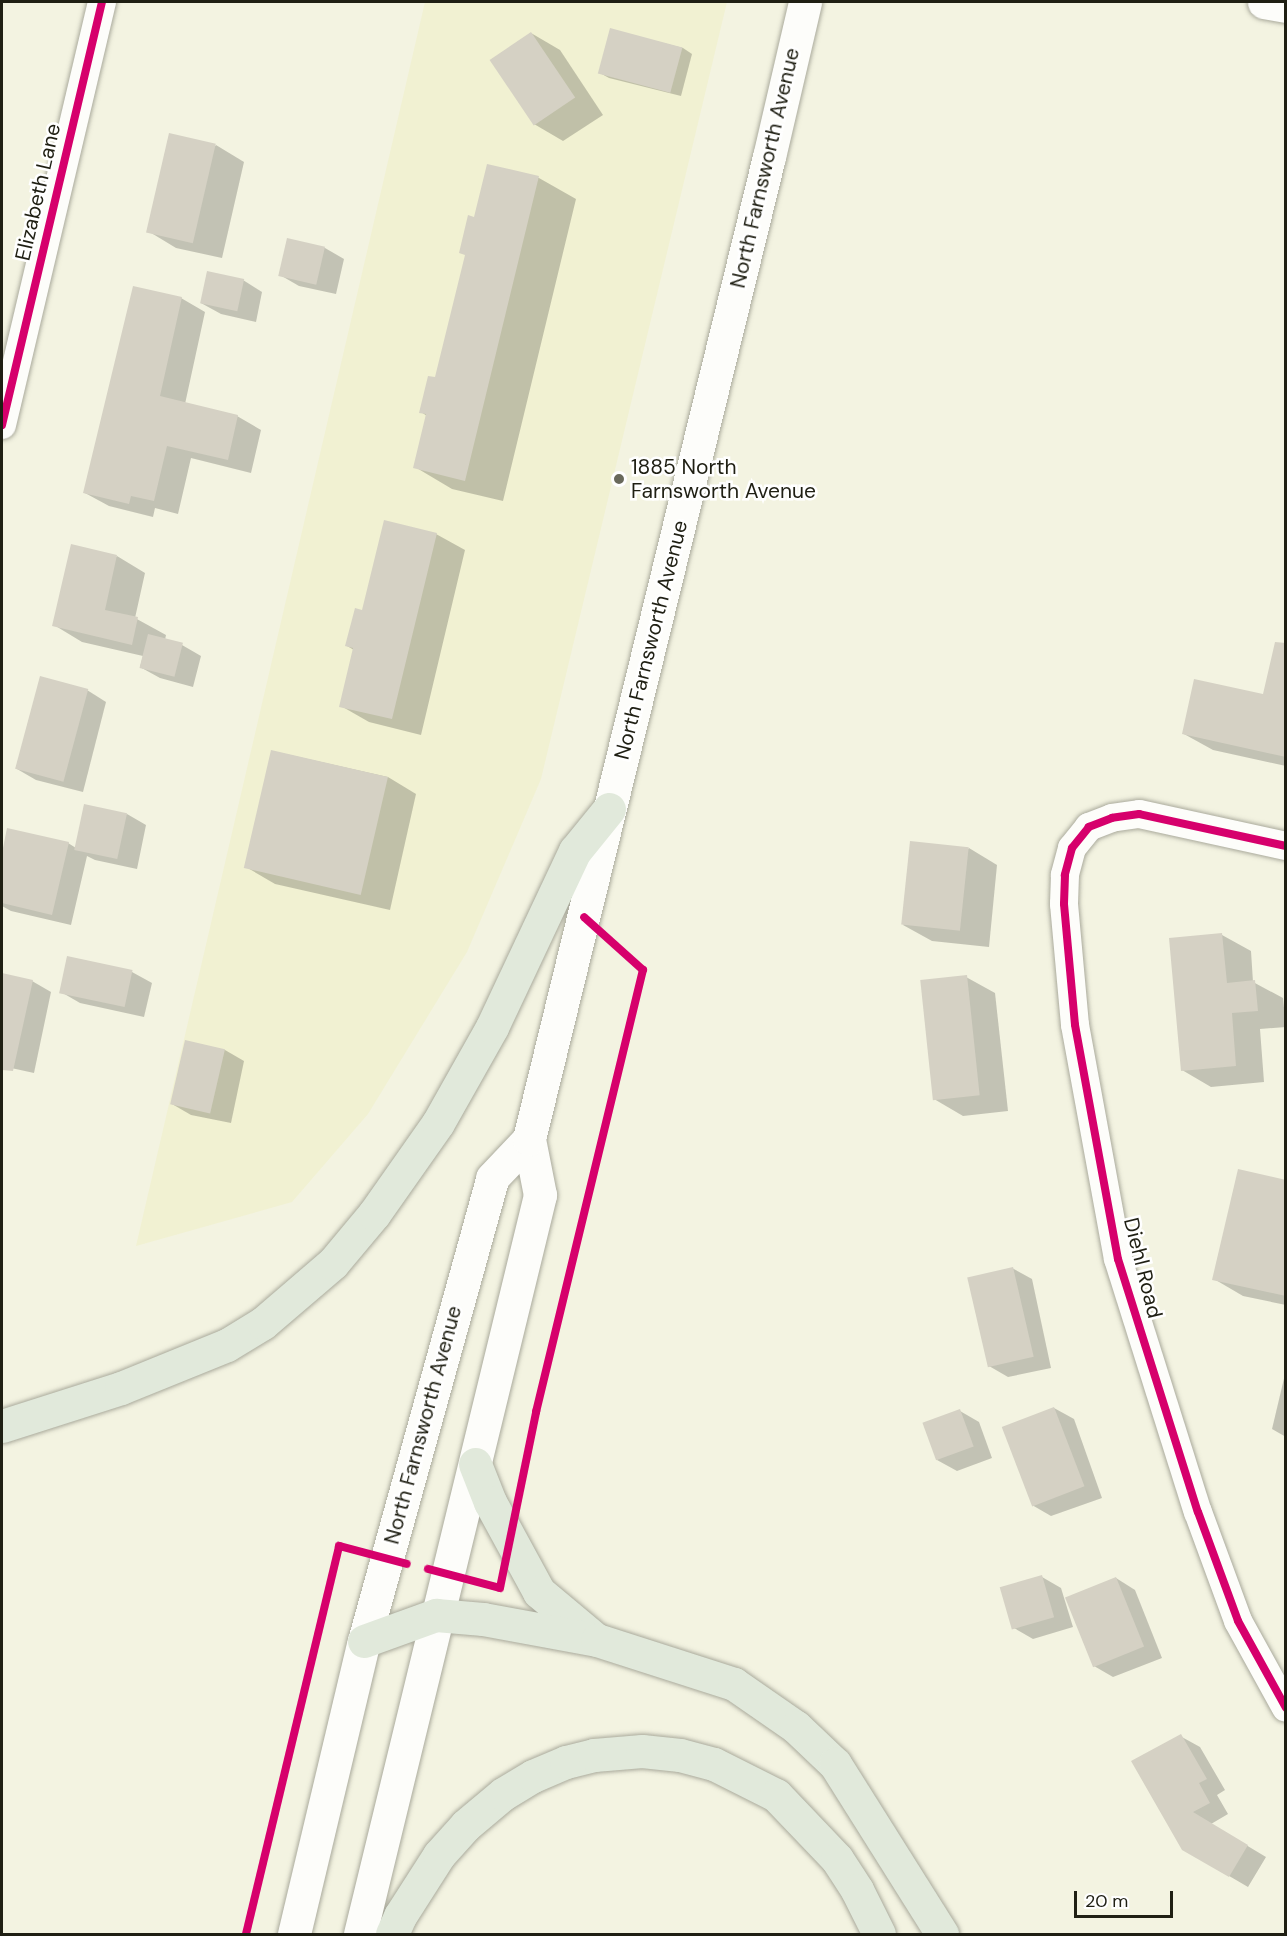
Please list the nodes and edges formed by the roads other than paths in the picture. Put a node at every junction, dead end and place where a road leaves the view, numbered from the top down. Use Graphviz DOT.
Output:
graph roads {
  1 [pos="102,2"];
  2 [pos="805,2"];
  3 [pos="1264,2"];
  4 [pos="1286,6"];
  5 [pos="2,425"];
  6 [pos="609,809"];
  7 [pos="1286,846"];
  8 [pos="529,1138"];
  9 [pos="2,1426"];
  10 [pos="475,1464"];
  11 [pos="436,1615"];
  12 [pos="597,1640"];
  13 [pos="364,1641"];
  14 [pos="1283,1705"];
  15 [pos="294,1935"];
  16 [pos="360,1935"];
  17 [pos="392,1935"];
  18 [pos="879,1935"];
  19 [pos="942,1935"];
  1 -- 5 [label="street, Elizabeth Lane"];
  2 -- 6 [label="main road, North Farnsworth Avenue"];
  3 -- 4 [label="main road"];
  6 -- 8 [label="main road, North Farnsworth Avenue"];
  6 -- 9 [label="highway"];
  7 -- 14 [label="street, Diehl Road"];
  8 -- 10 [label="main road, North Farnsworth Avenue"];
  8 -- 13 [label="main road, North Farnsworth Avenue"];
  10 -- 11 [label="main road, North Farnsworth Avenue"];
  10 -- 12 [label="highway"];
  11 -- 12 [label="highway"];
  11 -- 13 [label="highway"];
  11 -- 16 [label="main road, North Farnsworth Avenue"];
  12 -- 19 [label="highway"];
  13 -- 15 [label="main road, North Farnsworth Avenue"];
  17 -- 18 [label="highway"];
}
